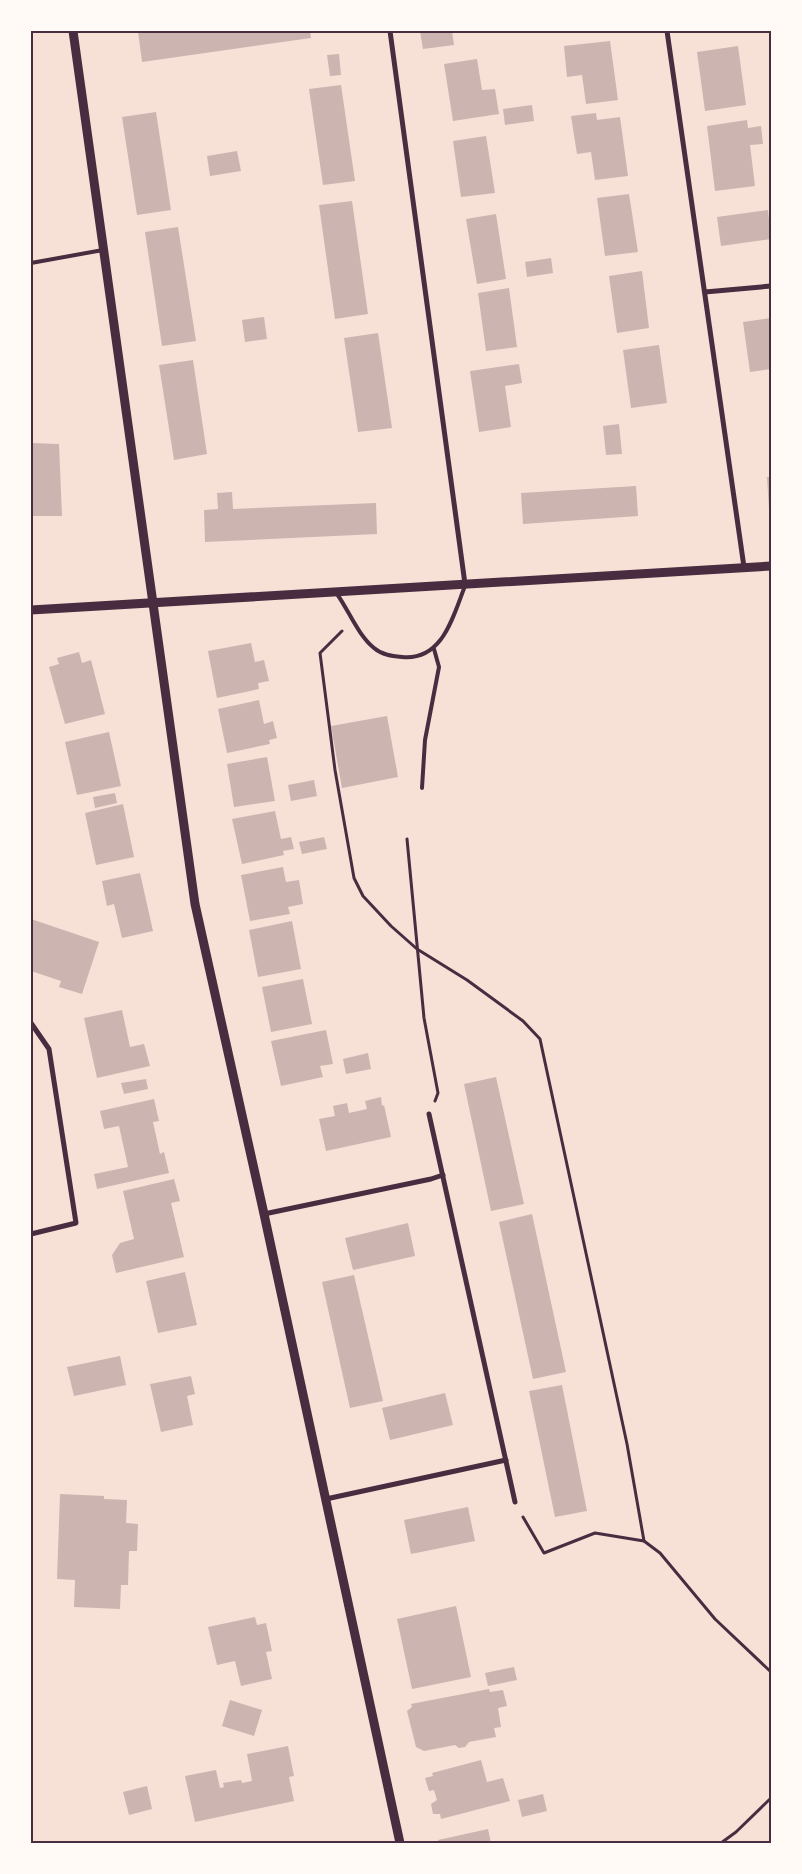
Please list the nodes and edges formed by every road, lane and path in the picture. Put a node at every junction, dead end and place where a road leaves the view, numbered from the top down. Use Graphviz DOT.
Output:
graph roads {
  1 [pos="73,31"];
  2 [pos="390,31"];
  3 [pos="667,31"];
  4 [pos="103,250"];
  5 [pos="31,262"];
  6 [pos="771,286"];
  7 [pos="705,292"];
  8 [pos="771,566"];
  9 [pos="744,567"];
  10 [pos="466,584"];
  11 [pos="336,591"];
  12 [pos="153,603"];
  13 [pos="31,610"];
  14 [pos="353,619"];
  15 [pos="434,649"];
  16 [pos="422,788"];
  17 [pos="407,839"];
  18 [pos="416,949"];
  19 [pos="31,1023"];
  20 [pos="429,1114"];
  21 [pos="443,1175"];
  22 [pos="264,1214"];
  23 [pos="31,1234"];
  24 [pos="506,1460"];
  25 [pos="326,1499"];
  26 [pos="515,1502"];
  27 [pos="644,1541"];
  28 [pos="771,1672"];
  29 [pos="771,1798"];
  30 [pos="400,1843"];
  31 [pos="721,1843"];
  1 -- 4 [label="street"];
  2 -- 10 [label="street"];
  3 -- 7 [label="street"];
  4 -- 5 [label="lane"];
  4 -- 12 [label="street"];
  6 -- 7 [label="street"];
  7 -- 9 [label="street"];
  8 -- 9 [label="street"];
  9 -- 10 [label="street"];
  10 -- 11 [label="street"];
  10 -- 15 [label="lane"];
  11 -- 12 [label="street"];
  11 -- 14 [label="lane"];
  12 -- 13 [label="street"];
  12 -- 22 [label="street"];
  14 -- 15 [label="lane"];
  14 -- 18 [label="path"];
  15 -- 16 [label="lane"];
  17 -- 18 [label="path"];
  18 -- 20 [label="path"];
  18 -- 27 [label="path"];
  19 -- 23 [label="street"];
  20 -- 21 [label="street"];
  21 -- 22 [label="street"];
  21 -- 24 [label="street"];
  22 -- 25 [label="street"];
  24 -- 25 [label="street"];
  24 -- 26 [label="street"];
  25 -- 30 [label="street"];
  26 -- 27 [label="path"];
  27 -- 28 [label="path"];
  29 -- 31 [label="path"];
}
